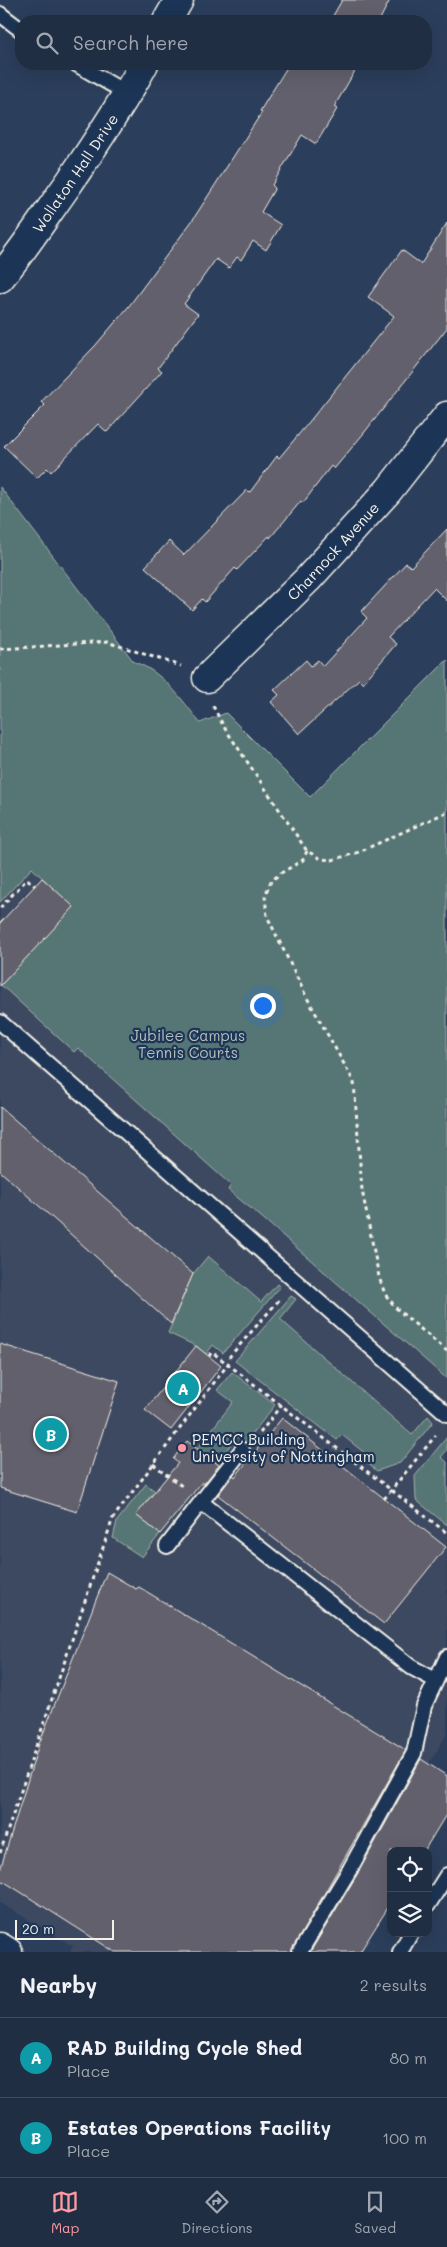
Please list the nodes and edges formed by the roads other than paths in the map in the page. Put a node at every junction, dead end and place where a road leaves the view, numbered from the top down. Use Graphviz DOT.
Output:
graph roads {
  1 [pos="178,0"];
  2 [pos="0,14"];
  3 [pos="170,15"];
  4 [pos="15,25"];
  5 [pos="86,70"];
  6 [pos="141,70"];
  7 [pos="128,94"];
  8 [pos="0,278"];
  9 [pos="447,416"];
  10 [pos="208,678"];
  11 [pos="3,1026"];
  12 [pos="447,1414"];
  13 [pos="242,1450"];
  14 [pos="201,1502"];
  15 [pos="167,1546"];
  16 [pos="447,1657"];
  17 [pos="436,1680"];
  18 [pos="447,1875"];
  19 [pos="432,1899"];
  20 [pos="409,1937"];
  21 [pos="0,1947"];
  22 [pos="8,1952"];
  23 [pos="300,1952"];
  24 [pos="400,1952"];
  1 -- 3 [label="street"];
  2 -- 4 [label="lane"];
  5 -- 7 [label="lane"];
  6 -- 7 [label="street, Wollaton Hall Drive"];
  7 -- 8 [label="street, Wollaton Hall Drive"];
  9 -- 10 [label="street, Charnock Avenue"];
  11 -- 12 [label="lane"];
  13 -- 14 [label="lane"];
  14 -- 15 [label="lane"];
  14 -- 17 [label="lane"];
  16 -- 17 [label="lane"];
  17 -- 23 [label="lane"];
  18 -- 19 [label="lane"];
  20 -- 24 [label="lane"];
  21 -- 22 [label="street"];
}
